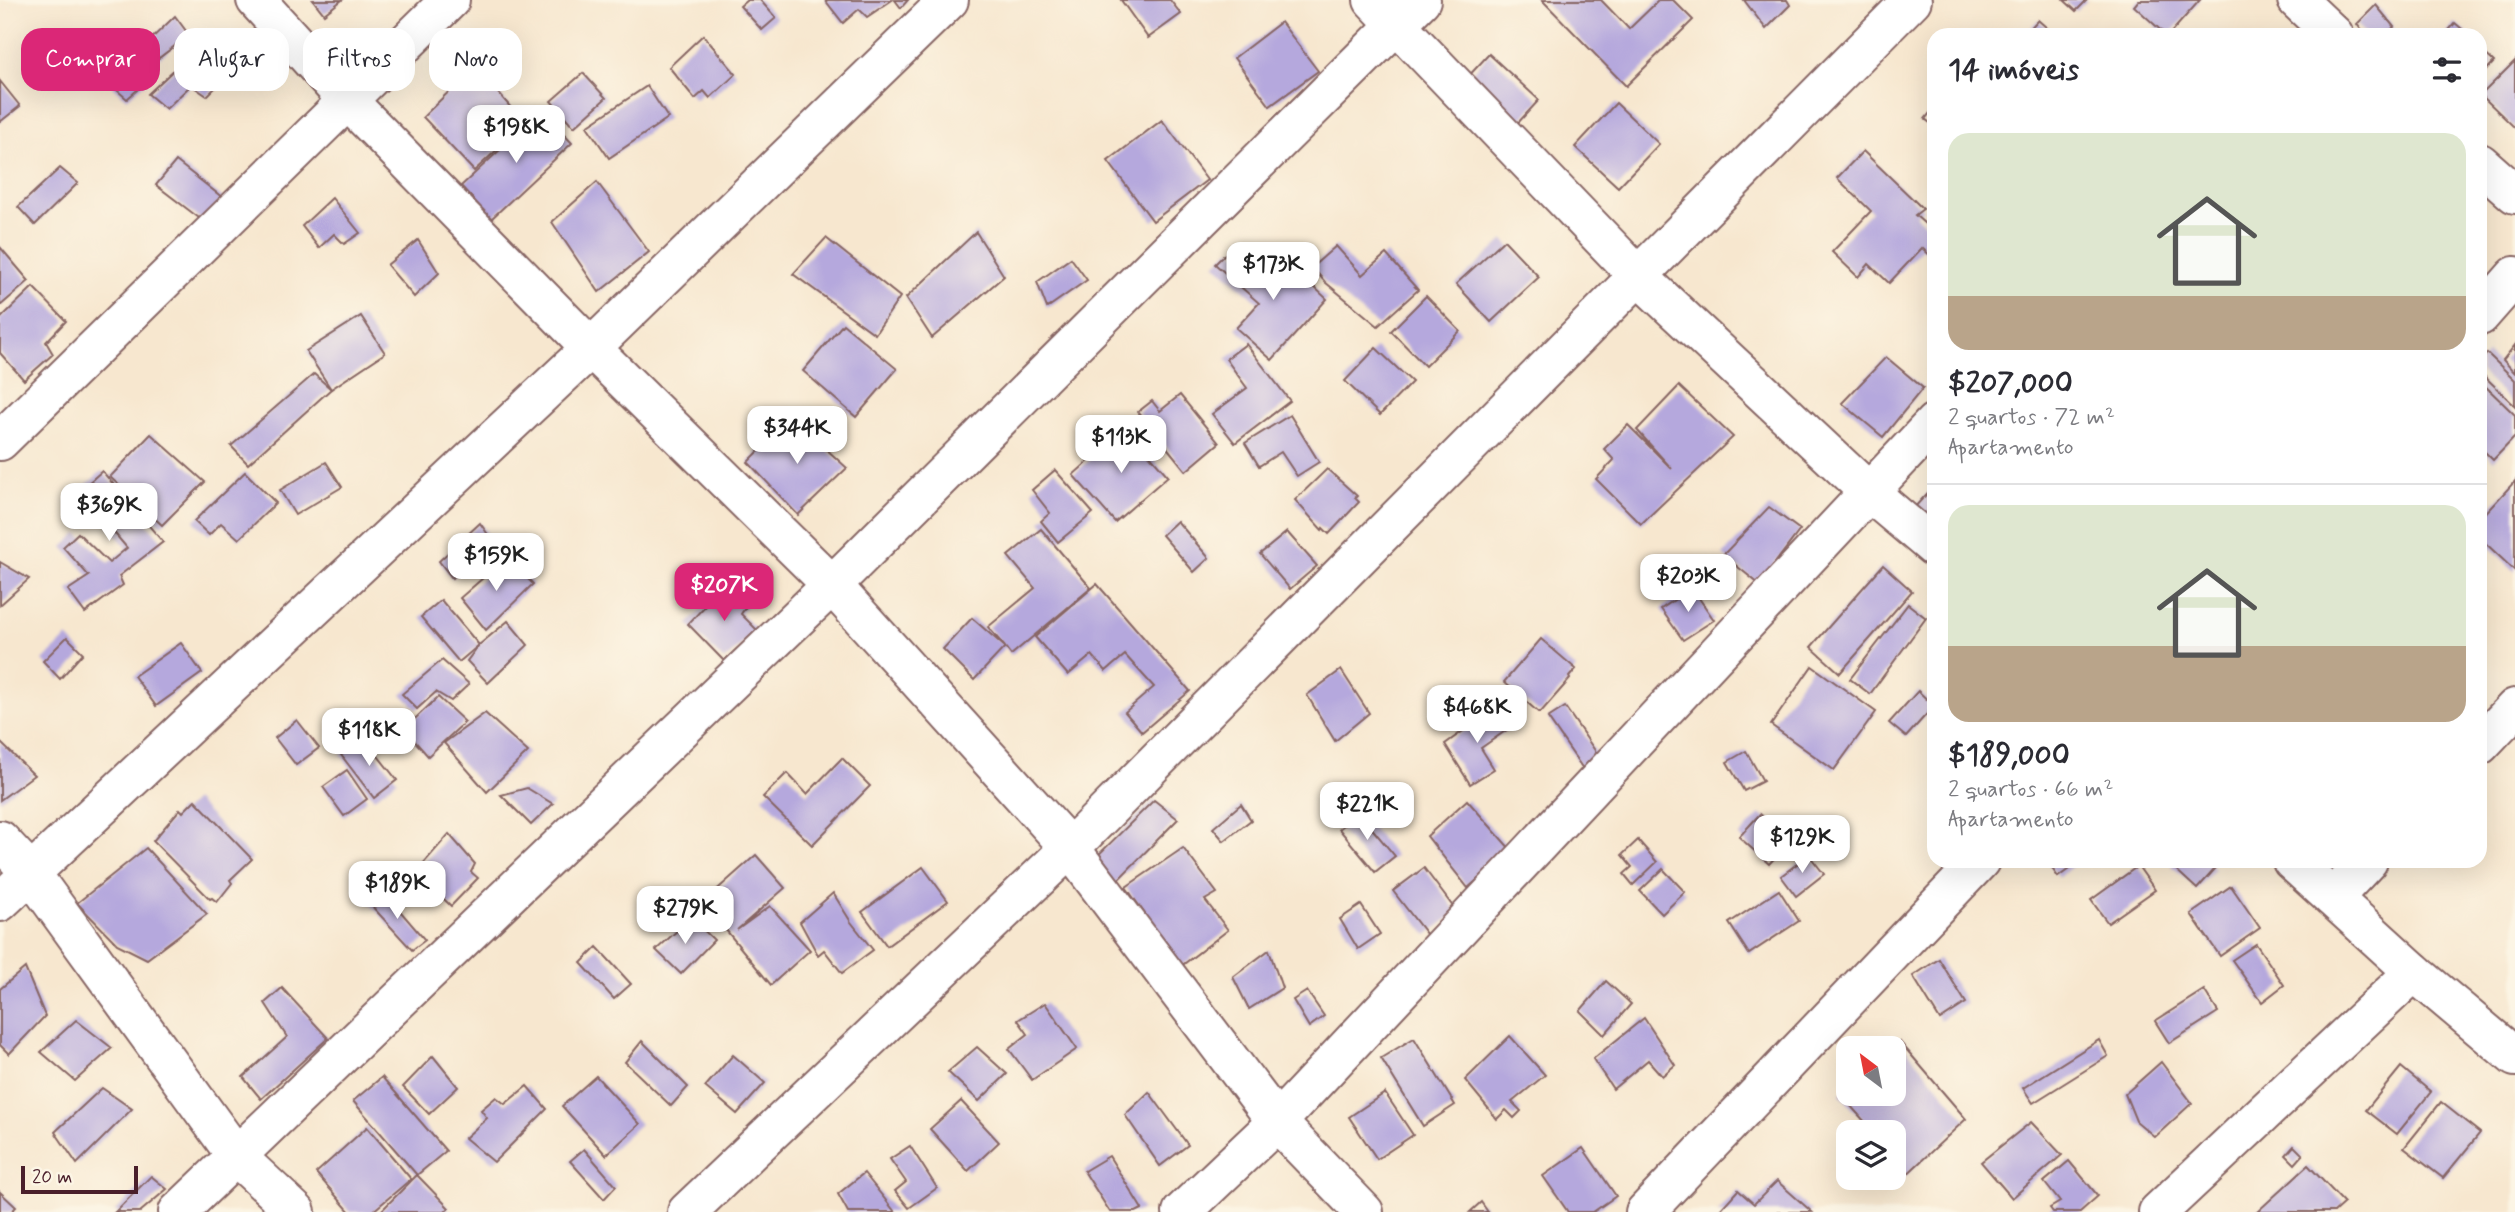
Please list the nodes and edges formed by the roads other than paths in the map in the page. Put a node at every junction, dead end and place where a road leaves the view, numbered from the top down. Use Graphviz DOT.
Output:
graph roads {
  1 [pos="256,0"];
  2 [pos="450,0"];
  3 [pos="949,0"];
  4 [pos="1912,0"];
  5 [pos="1397,8"];
  6 [pos="348,102"];
  7 [pos="2487,169"];
  8 [pos="2515,194"];
  9 [pos="1637,275"];
  10 [pos="2515,276"];
  11 [pos="2487,308"];
  12 [pos="591,348"];
  13 [pos="1927,431"];
  14 [pos="0,441"];
  15 [pos="1870,493"];
  16 [pos="1927,541"];
  17 [pos="832,585"];
  18 [pos="2515,708"];
  19 [pos="2487,738"];
  20 [pos="0,840"];
  21 [pos="1070,848"];
  22 [pos="1973,868"];
  23 [pos="2300,868"];
  24 [pos="2361,868"];
  25 [pos="30,872"];
  26 [pos="2333,898"];
  27 [pos="0,902"];
  28 [pos="2414,972"];
  29 [pos="2515,1057"];
  30 [pos="1277,1122"];
  31 [pos="237,1157"];
  32 [pos="178,1212"];
  33 [pos="296,1212"];
  34 [pos="687,1212"];
  35 [pos="1182,1212"];
  36 [pos="1364,1212"];
  37 [pos="1646,1212"];
  38 [pos="2158,1212"];
  1 -- 6 [label="street"];
  2 -- 6 [label="street"];
  3 -- 12 [label="street"];
  4 -- 9 [label="street"];
  5 -- 9 [label="street"];
  5 -- 17 [label="street"];
  6 -- 12 [label="street"];
  6 -- 14 [label="street"];
  7 -- 8 [label="street"];
  9 -- 15 [label="street"];
  9 -- 21 [label="street"];
  10 -- 11 [label="street"];
  12 -- 17 [label="street"];
  12 -- 25 [label="street"];
  13 -- 15 [label="street"];
  15 -- 16 [label="street"];
  15 -- 30 [label="street"];
  17 -- 21 [label="street"];
  17 -- 31 [label="street"];
  18 -- 19 [label="street"];
  20 -- 25 [label="street"];
  21 -- 30 [label="street"];
  21 -- 34 [label="street"];
  22 -- 37 [label="street"];
  23 -- 26 [label="street"];
  24 -- 26 [label="street"];
  25 -- 27 [label="street"];
  25 -- 31 [label="street"];
  26 -- 28 [label="street"];
  28 -- 29 [label="street"];
  28 -- 38 [label="street"];
  30 -- 35 [label="street"];
  30 -- 36 [label="street"];
  31 -- 32 [label="street"];
  31 -- 33 [label="street"];
}
